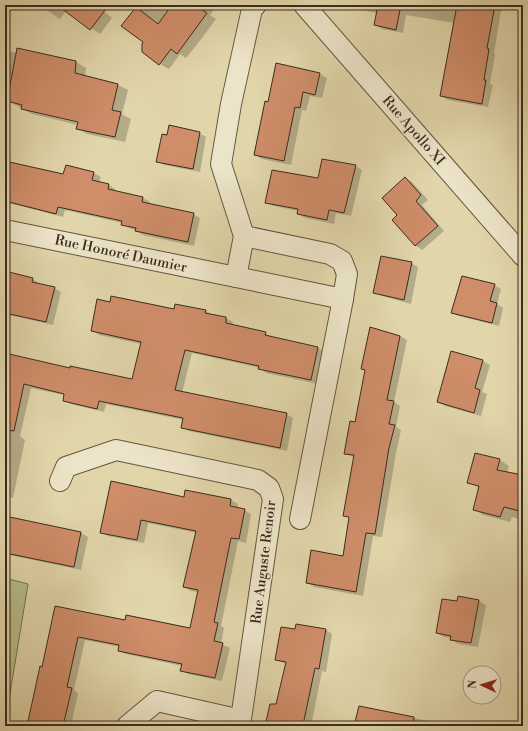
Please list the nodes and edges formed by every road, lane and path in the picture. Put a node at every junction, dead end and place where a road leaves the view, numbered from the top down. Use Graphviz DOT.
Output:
graph roads {
  1 [pos="256,5"];
  2 [pos="304,5"];
  3 [pos="5,230"];
  4 [pos="244,236"];
  5 [pos="523,256"];
  6 [pos="236,277"];
  7 [pos="343,299"];
  8 [pos="60,481"];
  9 [pos="300,519"];
  10 [pos="240,723"];
  11 [pos="127,726"];
  1 -- 4 [label="street"];
  2 -- 5 [label="street, Rue Apollo XI"];
  3 -- 6 [label="street, Rue Honoré Daumier"];
  4 -- 6 [label="street"];
  4 -- 7 [label="street"];
  6 -- 7 [label="street, Rue Honoré Daumier"];
  7 -- 9 [label="street"];
  8 -- 10 [label="street, Rue Auguste Renoir"];
  10 -- 11 [label="street, Rue Auguste Renoir"];
}
